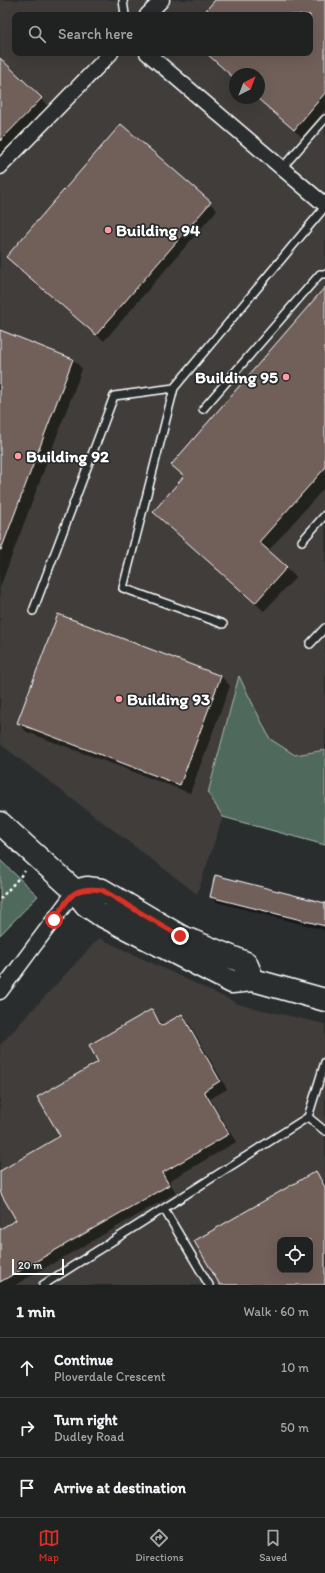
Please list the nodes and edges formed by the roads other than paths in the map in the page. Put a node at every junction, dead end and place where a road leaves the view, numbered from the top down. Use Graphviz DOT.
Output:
graph roads {
  1 [pos="123,0"];
  2 [pos="162,0"];
  3 [pos="125,12"];
  4 [pos="150,12"];
  5 [pos="108,56"];
  6 [pos="151,56"];
  7 [pos="325,119"];
  8 [pos="0,167"];
  9 [pos="282,168"];
  10 [pos="325,206"];
  11 [pos="325,274"];
  12 [pos="174,388"];
  13 [pos="203,409"];
  14 [pos="325,515"];
  15 [pos="302,541"];
  16 [pos="33,611"];
  17 [pos="223,624"];
  18 [pos="325,628"];
  19 [pos="310,644"];
  20 [pos="0,823"];
  21 [pos="75,891"];
  22 [pos="0,992"];
  23 [pos="325,1000"];
  24 [pos="325,1062"];
  25 [pos="308,1117"];
  26 [pos="325,1130"];
  27 [pos="164,1208"];
  28 [pos="43,1285"];
  29 [pos="209,1285"];
  1 -- 3 [label="lane"];
  2 -- 4 [label="street"];
  5 -- 8 [label="street"];
  6 -- 9 [label="street"];
  7 -- 9 [label="lane"];
  9 -- 10 [label="street"];
  10 -- 12 [label="lane"];
  11 -- 13 [label="lane"];
  12 -- 16 [label="lane"];
  12 -- 17 [label="lane"];
  14 -- 15 [label="lane"];
  18 -- 19 [label="lane"];
  20 -- 21 [label="main road"];
  21 -- 22 [label="street"];
  21 -- 23 [label="main road"];
  24 -- 25 [label="lane"];
  25 -- 26 [label="lane"];
  25 -- 27 [label="lane"];
  27 -- 28 [label="lane"];
  27 -- 29 [label="lane"];
}
